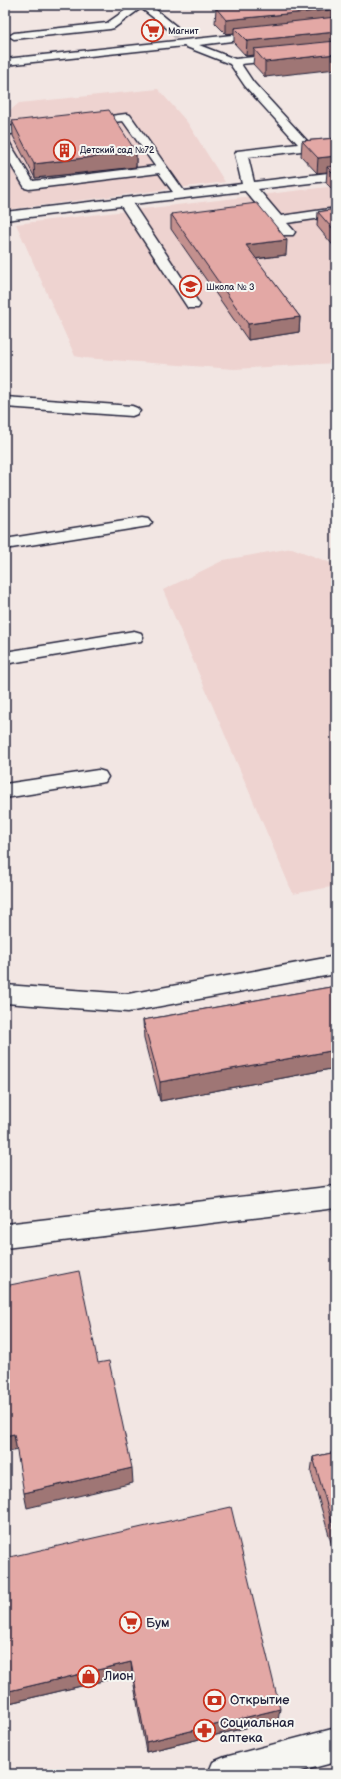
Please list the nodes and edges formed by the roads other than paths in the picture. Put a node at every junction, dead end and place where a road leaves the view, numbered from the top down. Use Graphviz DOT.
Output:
graph roads {
  1 [pos="139,5"];
  2 [pos="144,5"];
  3 [pos="172,27"];
  4 [pos="272,34"];
  5 [pos="14,36"];
  6 [pos="182,40"];
  7 [pos="336,51"];
  8 [pos="5,62"];
  9 [pos="234,62"];
  10 [pos="73,123"];
  11 [pos="58,124"];
  12 [pos="5,131"];
  13 [pos="336,143"];
  14 [pos="5,145"];
  15 [pos="307,146"];
  16 [pos="163,169"];
  17 [pos="336,176"];
  18 [pos="249,187"];
  19 [pos="181,195"];
  20 [pos="125,202"];
  21 [pos="336,212"];
  22 [pos="5,216"];
  23 [pos="278,220"];
  24 [pos="288,232"];
  25 [pos="193,305"];
  26 [pos="5,402"];
  27 [pos="132,411"];
  28 [pos="143,522"];
  29 [pos="5,544"];
  30 [pos="134,636"];
  31 [pos="5,658"];
  32 [pos="98,777"];
  33 [pos="5,792"];
  34 [pos="336,964"];
  35 [pos="5,994"];
  36 [pos="336,1197"];
  37 [pos="5,1236"];
  38 [pos="336,1746"];
  39 [pos="224,1774"];
  1 -- 5 [label="street"];
  2 -- 3 [label="street"];
  4 -- 6 [label="street"];
  6 -- 8 [label="street"];
  6 -- 9 [label="street"];
  7 -- 9 [label="street"];
  9 -- 15 [label="street"];
  10 -- 16 [label="street"];
  11 -- 12 [label="street"];
  13 -- 15 [label="street"];
  14 -- 16 [label="street"];
  15 -- 18 [label="street"];
  16 -- 19 [label="street"];
  17 -- 18 [label="street"];
  18 -- 19 [label="street"];
  18 -- 23 [label="street"];
  19 -- 20 [label="street"];
  20 -- 22 [label="street"];
  20 -- 25 [label="street"];
  21 -- 23 [label="street"];
  23 -- 24 [label="street"];
  26 -- 27 [label="street"];
  28 -- 29 [label="street"];
  30 -- 31 [label="street"];
  32 -- 33 [label="street"];
  34 -- 35 [label="street"];
  36 -- 37 [label="street"];
  38 -- 39 [label="street"];
}
